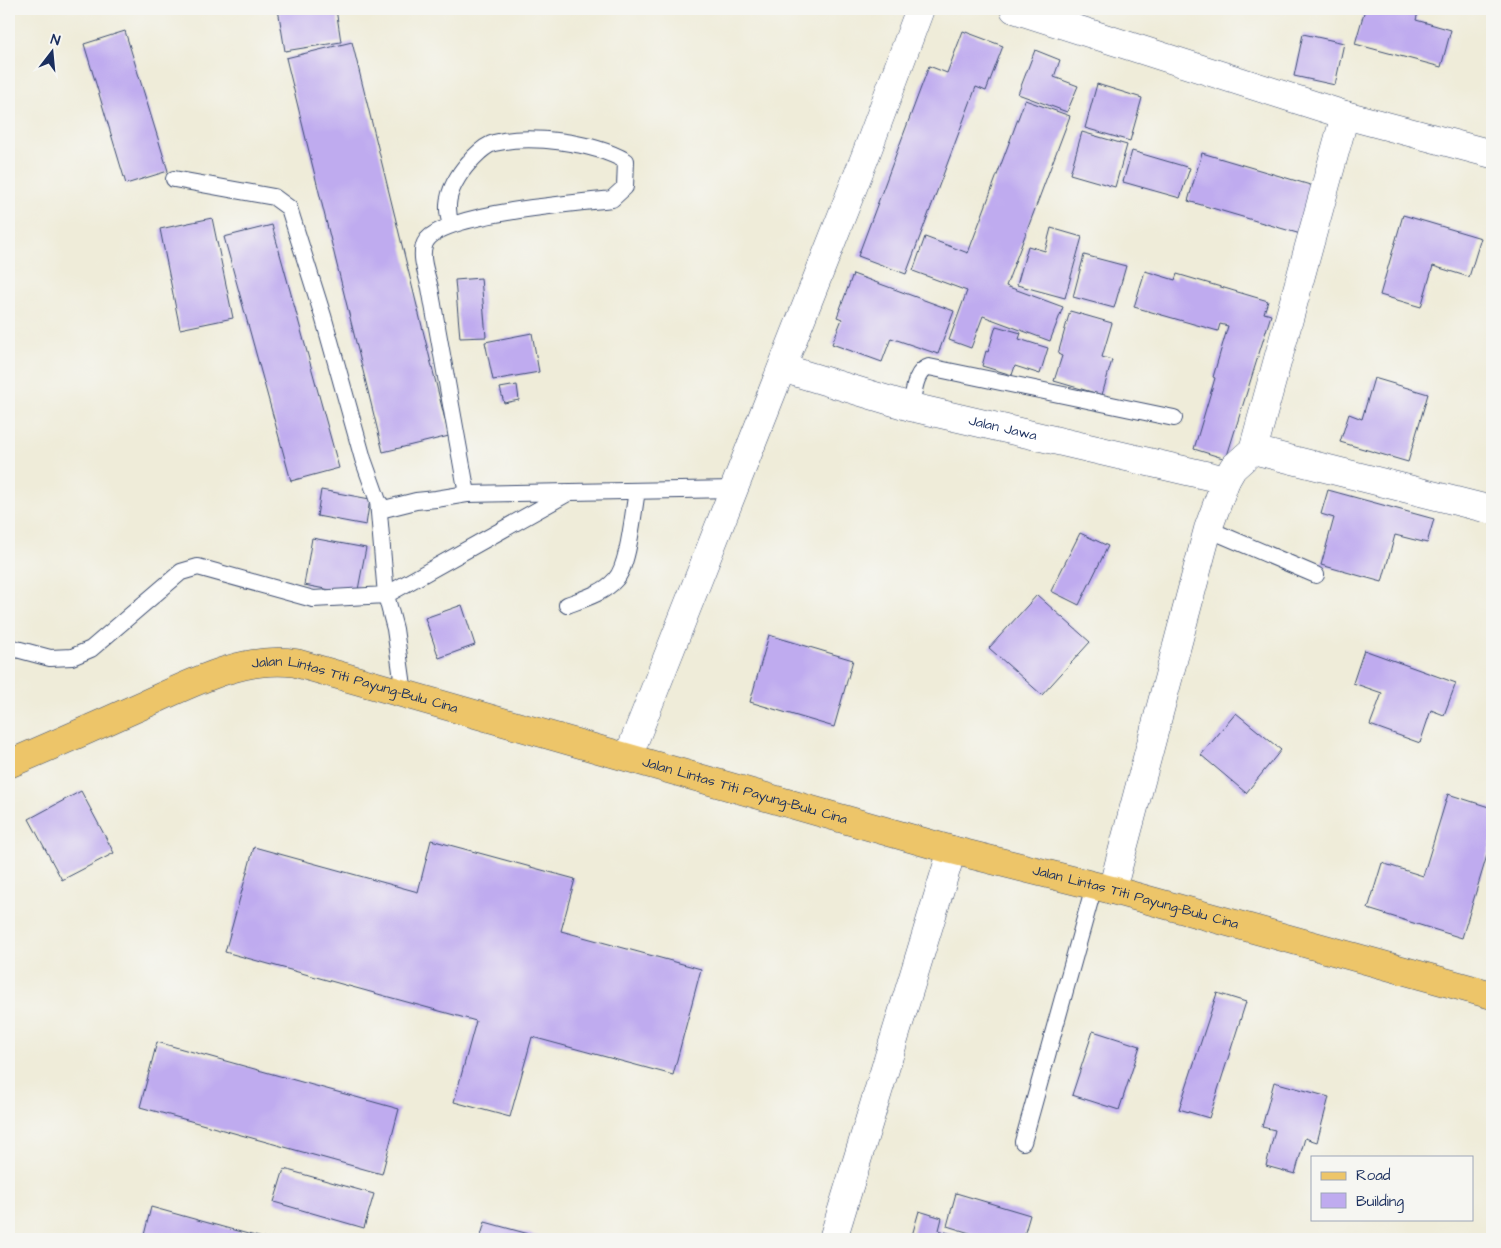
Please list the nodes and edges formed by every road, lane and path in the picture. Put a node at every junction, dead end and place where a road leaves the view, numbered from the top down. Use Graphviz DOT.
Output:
graph roads {
  1 [pos="920,9"];
  2 [pos="1014,9"];
  3 [pos="1345,115"];
  4 [pos="1492,154"];
  5 [pos="174,179"];
  6 [pos="451,225"];
  7 [pos="782,368"];
  8 [pos="911,407"];
  9 [pos="1174,418"];
  10 [pos="1253,450"];
  11 [pos="1226,480"];
  12 [pos="735,489"];
  13 [pos="637,491"];
  14 [pos="570,492"];
  15 [pos="467,494"];
  16 [pos="378,501"];
  17 [pos="1492,510"];
  18 [pos="1208,529"];
  19 [pos="1316,575"];
  20 [pos="386,595"];
  21 [pos="568,605"];
  22 [pos="9,647"];
  23 [pos="404,693"];
  24 [pos="628,756"];
  25 [pos="9,764"];
  26 [pos="952,850"];
  27 [pos="1103,888"];
  28 [pos="1492,995"];
  29 [pos="1023,1142"];
  30 [pos="833,1239"];
  1 -- 7 [label="street"];
  2 -- 3 [label="street"];
  3 -- 4 [label="street"];
  3 -- 10 [label="street"];
  5 -- 16 [label="lane"];
  6 -- 6 [label="lane"];
  6 -- 15 [label="lane"];
  7 -- 8 [label="street, Jalan Jawa"];
  7 -- 12 [label="street"];
  8 -- 9 [label="lane"];
  8 -- 11 [label="street, Jalan Jawa"];
  10 -- 11 [label="street"];
  10 -- 17 [label="street"];
  11 -- 18 [label="street"];
  12 -- 13 [label="lane"];
  12 -- 24 [label="street"];
  13 -- 14 [label="lane"];
  13 -- 21 [label="lane"];
  14 -- 15 [label="lane"];
  14 -- 20 [label="lane"];
  15 -- 16 [label="lane"];
  16 -- 20 [label="lane"];
  18 -- 19 [label="lane"];
  18 -- 27 [label="street"];
  20 -- 22 [label="lane"];
  20 -- 23 [label="lane"];
  23 -- 24 [label="main road, Jalan Lintas Titi Payung–Bulu Cina"];
  23 -- 25 [label="main road, Jalan Lintas Titi Payung–Bulu Cina"];
  24 -- 26 [label="main road, Jalan Lintas Titi Payung–Bulu Cina"];
  26 -- 27 [label="main road, Jalan Lintas Titi Payung–Bulu Cina"];
  26 -- 30 [label="street"];
  27 -- 28 [label="main road, Jalan Lintas Titi Payung–Bulu Cina"];
  27 -- 29 [label="lane"];
}
